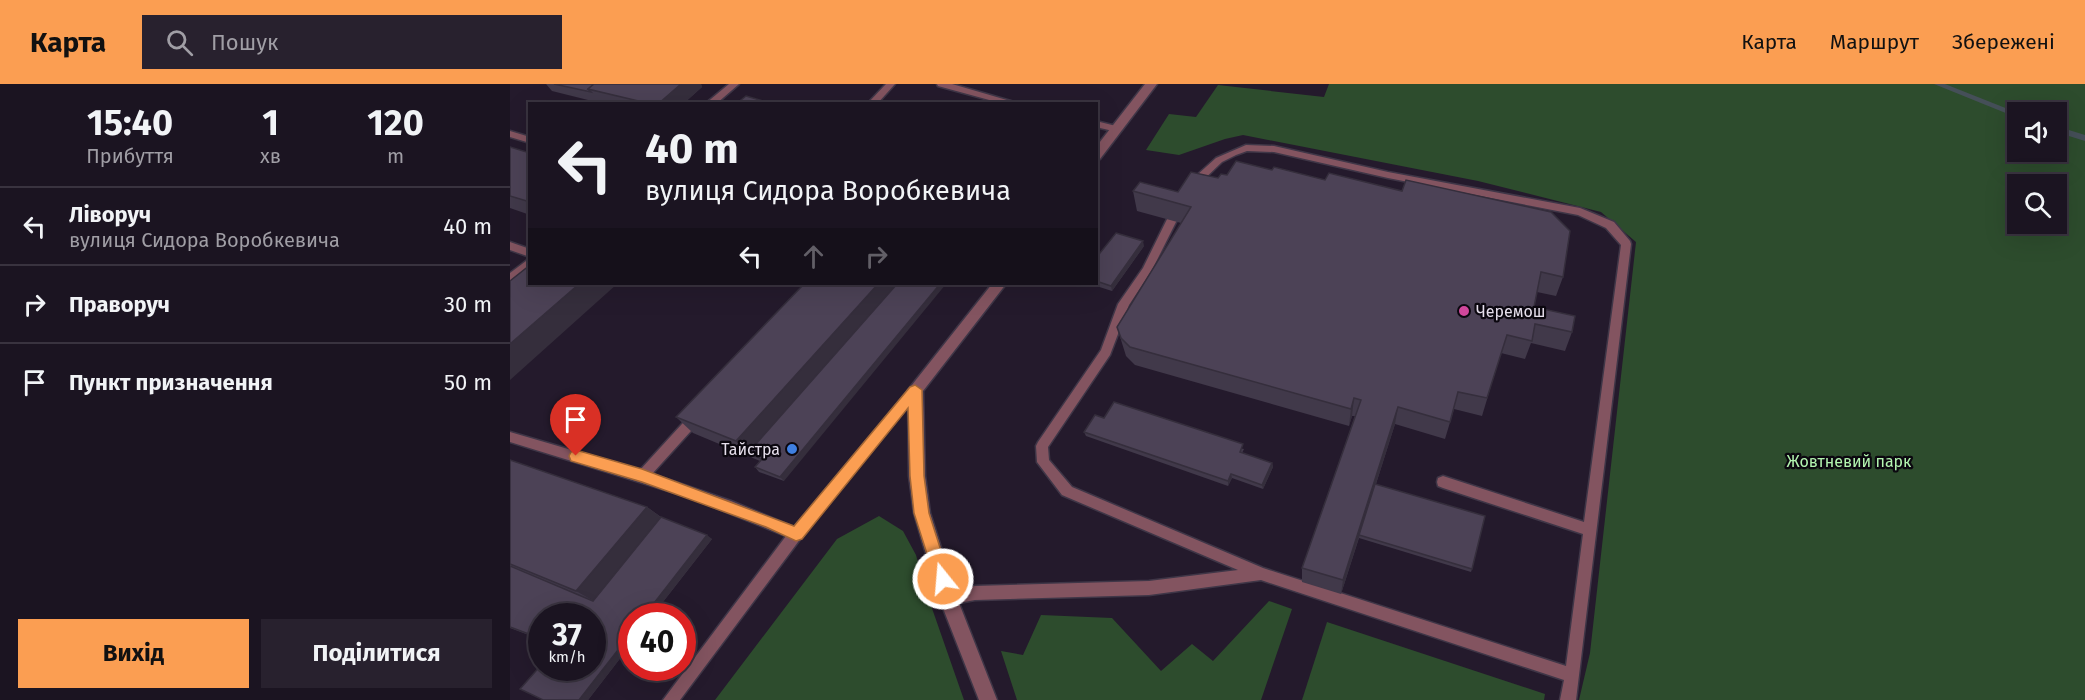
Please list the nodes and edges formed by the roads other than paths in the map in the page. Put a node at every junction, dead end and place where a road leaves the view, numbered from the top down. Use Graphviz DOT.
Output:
graph roads {
  1 [pos="735,84"];
  2 [pos="891,84"];
  3 [pos="941,84"];
  4 [pos="1151,84"];
  5 [pos="712,102"];
  6 [pos="874,102"];
  7 [pos="1009,102"];
  8 [pos="1098,124"];
  9 [pos="1117,129"];
  10 [pos="513,138"];
  11 [pos="528,140"];
  12 [pos="1098,153"];
  13 [pos="510,246"];
  14 [pos="528,252"];
  15 [pos="528,264"];
  16 [pos="510,279"];
  17 [pos="998,285"];
  18 [pos="915,390"];
  19 [pos="705,408"];
  20 [pos="510,437"];
  21 [pos="642,476"];
  22 [pos="1443,482"];
  23 [pos="1589,530"];
  24 [pos="796,534"];
  25 [pos="1261,574"];
  26 [pos="948,598"];
  27 [pos="1572,675"];
  28 [pos="671,700"];
  29 [pos="988,700"];
  30 [pos="1568,700"];
  1 -- 5 [label="lane"];
  2 -- 6 [label="lane"];
  3 -- 7 [label="lane"];
  4 -- 9 [label="street"];
  8 -- 9 [label="lane"];
  9 -- 12 [label="street"];
  10 -- 11 [label="lane"];
  13 -- 14 [label="lane"];
  15 -- 16 [label="lane"];
  17 -- 18 [label="street"];
  18 -- 24 [label="lane"];
  18 -- 26 [label="street"];
  19 -- 21 [label="lane"];
  20 -- 21 [label="lane"];
  21 -- 24 [label="lane"];
  22 -- 23 [label="lane"];
  23 -- 25 [label="lane"];
  23 -- 27 [label="lane"];
  24 -- 28 [label="lane"];
  25 -- 26 [label="lane"];
  25 -- 27 [label="lane"];
  26 -- 29 [label="street"];
  27 -- 30 [label="lane"];
}
